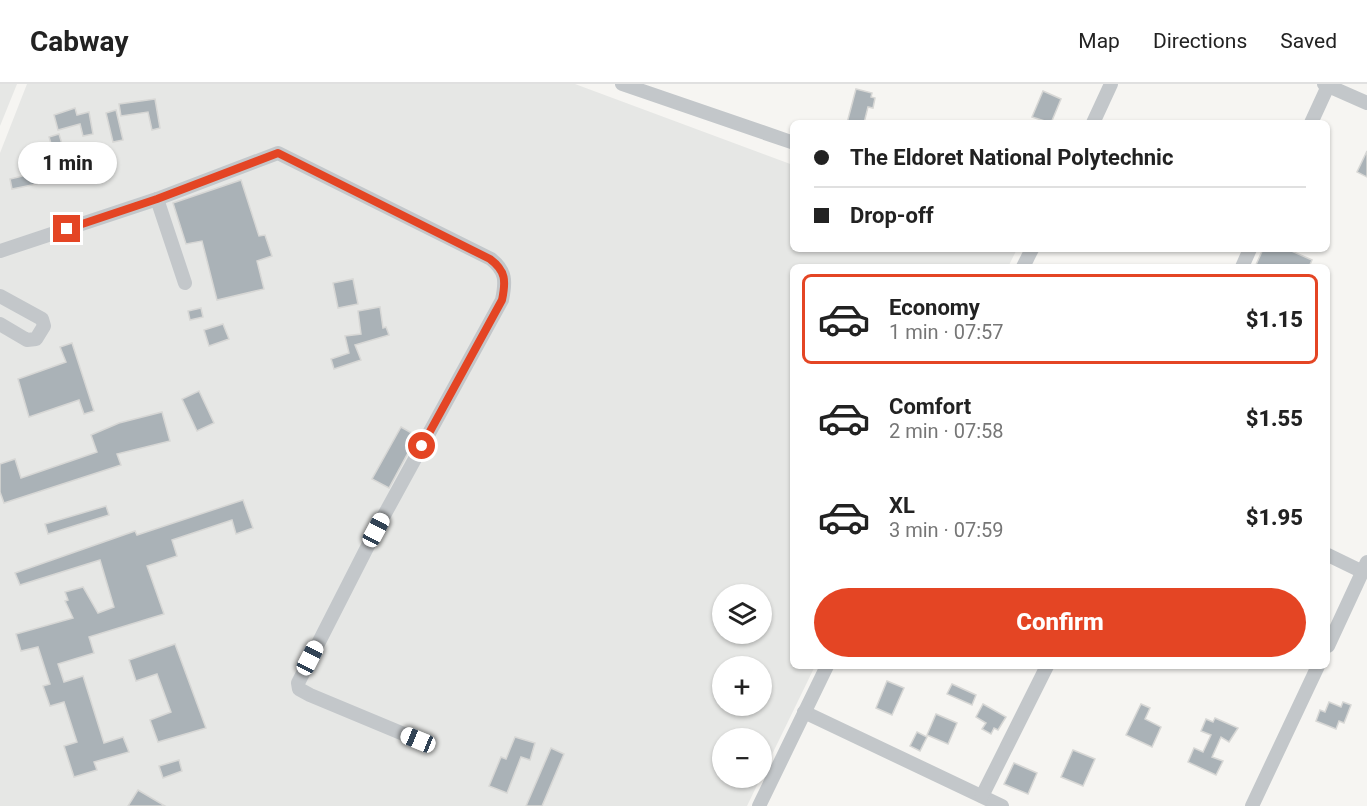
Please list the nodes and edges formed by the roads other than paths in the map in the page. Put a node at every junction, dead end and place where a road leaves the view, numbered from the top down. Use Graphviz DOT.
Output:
graph roads {
  1 [pos="622,84"];
  2 [pos="1111,84"];
  3 [pos="1326,85"];
  4 [pos="1367,103"];
  5 [pos="1094,120"];
  6 [pos="1312,120"];
  7 [pos="790,142"];
  8 [pos="157,199"];
  9 [pos="0,251"];
  10 [pos="184,283"];
  11 [pos="0,296"];
  12 [pos="0,324"];
  13 [pos="1330,556"];
  14 [pos="1365,567"];
  15 [pos="1330,642"];
  16 [pos="826,669"];
  17 [pos="1046,669"];
  18 [pos="1317,669"];
  19 [pos="804,712"];
  20 [pos="418,740"];
  21 [pos="982,796"];
  22 [pos="759,806"];
  23 [pos="1002,806"];
  24 [pos="1252,806"];
  1 -- 7 [label="street"];
  2 -- 5 [label="street"];
  3 -- 4 [label="street"];
  3 -- 6 [label="street"];
  8 -- 9 [label="street"];
  8 -- 10 [label="street"];
  8 -- 20 [label="street"];
  11 -- 12 [label="street"];
  13 -- 14 [label="street"];
  14 -- 15 [label="street"];
  16 -- 19 [label="street"];
  17 -- 21 [label="street"];
  18 -- 24 [label="street"];
  19 -- 21 [label="street"];
  19 -- 22 [label="street"];
  21 -- 23 [label="street"];
}
